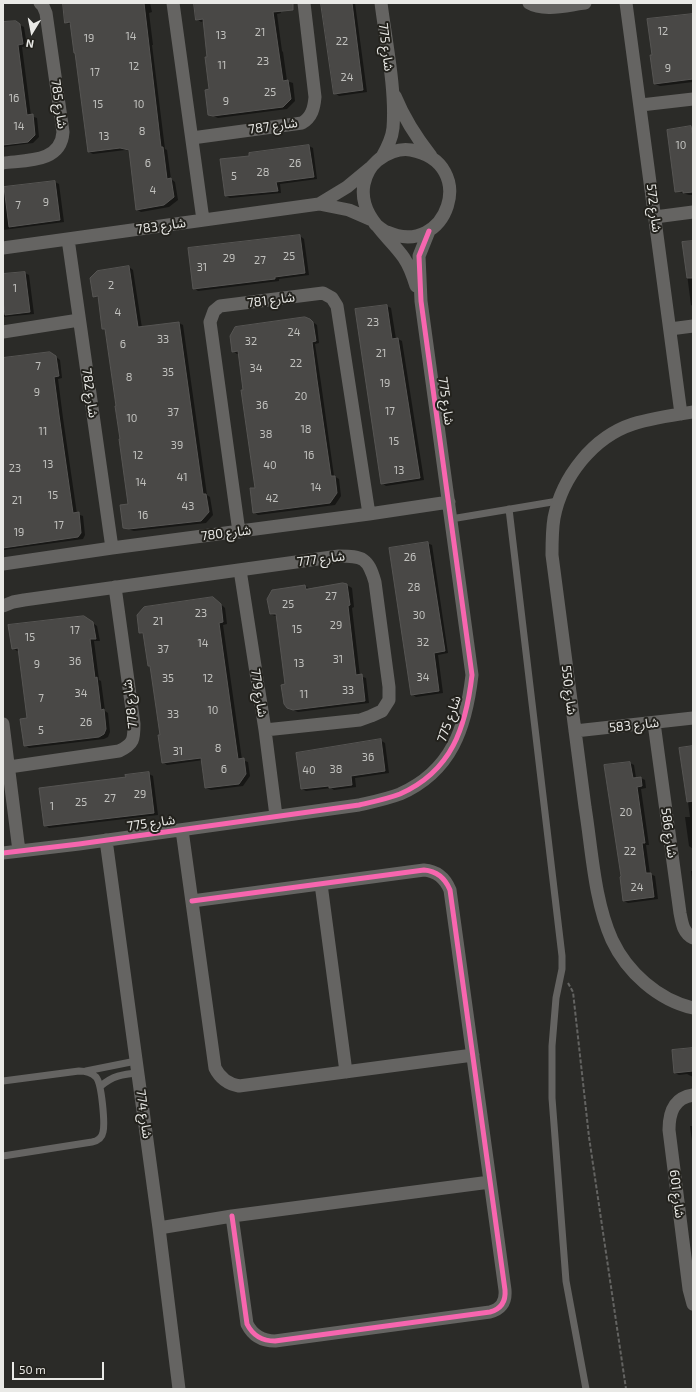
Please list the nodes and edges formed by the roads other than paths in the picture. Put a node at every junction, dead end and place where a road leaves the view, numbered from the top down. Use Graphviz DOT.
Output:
graph roads {
  1 [pos="40,3"];
  2 [pos="173,3"];
  3 [pos="304,3"];
  4 [pos="381,3"];
  5 [pos="529,3"];
  6 [pos="585,3"];
  7 [pos="626,3"];
  8 [pos="392,91"];
  9 [pos="693,100"];
  10 [pos="641,105"];
  11 [pos="192,138"];
  12 [pos="434,159"];
  13 [pos="377,161"];
  14 [pos="3,163"];
  15 [pos="319,204"];
  16 [pos="693,212"];
  17 [pos="655,217"];
  18 [pos="203,220"];
  19 [pos="373,222"];
  20 [pos="429,231"];
  21 [pos="68,239"];
  22 [pos="3,248"];
  23 [pos="421,301"];
  24 [pos="79,320"];
  25 [pos="693,326"];
  26 [pos="670,329"];
  27 [pos="3,332"];
  28 [pos="687,413"];
  29 [pos="558,501"];
  30 [pos="449,502"];
  31 [pos="509,509"];
  32 [pos="369,514"];
  33 [pos="451,519"];
  34 [pos="239,532"];
  35 [pos="112,548"];
  36 [pos="3,564"];
  37 [pos="240,570"];
  38 [pos="115,587"];
  39 [pos="3,606"];
  40 [pos="693,718"];
  41 [pos="654,723"];
  42 [pos="3,724"];
  43 [pos="265,730"];
  44 [pos="575,731"];
  45 [pos="9,767"];
  46 [pos="276,816"];
  47 [pos="182,830"];
  48 [pos="106,840"];
  49 [pos="19,851"];
  50 [pos="3,853"];
  51 [pos="321,884"];
  52 [pos="192,901"];
  53 [pos="693,938"];
  54 [pos="693,1008"];
  55 [pos="473,1056"];
  56 [pos="137,1067"];
  57 [pos="85,1071"];
  58 [pos="346,1072"];
  59 [pos="3,1081"];
  60 [pos="100,1086"];
  61 [pos="693,1095"];
  62 [pos="3,1156"];
  63 [pos="490,1182"];
  64 [pos="232,1216"];
  65 [pos="159,1228"];
  66 [pos="693,1304"];
  67 [pos="179,1389"];
  68 [pos="586,1389"];
  1 -- 14 [label="street, شارع 785"];
  2 -- 11 [label="street"];
  3 -- 11 [label="street, شارع 787"];
  4 -- 8 [label="street, شارع 775"];
  5 -- 6 [label="street"];
  7 -- 10 [label="street, شارع 572"];
  8 -- 12 [label="street, شارع 775"];
  8 -- 13 [label="street, شارع 775"];
  9 -- 10 [label="street"];
  10 -- 17 [label="street, شارع 572"];
  11 -- 18 [label="street"];
  12 -- 13 [label="street"];
  12 -- 20 [label="street"];
  13 -- 15 [label="street, شارع 783"];
  13 -- 19 [label="street"];
  15 -- 18 [label="street, شارع 783"];
  15 -- 19 [label="street, شارع 783"];
  16 -- 17 [label="street"];
  17 -- 26 [label="street, شارع 572"];
  18 -- 21 [label="street, شارع 783"];
  19 -- 20 [label="street"];
  19 -- 23 [label="street, شارع 775"];
  20 -- 23 [label="street, شارع 775"];
  21 -- 22 [label="street, شارع 783"];
  21 -- 24 [label="street, شارع 782"];
  23 -- 30 [label="street, شارع 775"];
  24 -- 27 [label="street"];
  24 -- 35 [label="street, شارع 782"];
  25 -- 26 [label="street"];
  26 -- 28 [label="street, شارع 572"];
  28 -- 29 [label="street, شارع 550"];
  29 -- 31 [label="lane"];
  29 -- 44 [label="street, شارع 550"];
  30 -- 32 [label="street, شارع 780"];
  30 -- 33 [label="street, شارع 775"];
  31 -- 33 [label="lane"];
  31 -- 68 [label="lane"];
  32 -- 34 [label="street, شارع 780"];
  32 -- 34 [label="street, شارع 781"];
  33 -- 46 [label="street, شارع 775"];
  34 -- 35 [label="street, شارع 780"];
  35 -- 36 [label="street, شارع 780"];
  37 -- 38 [label="street, شارع 777"];
  37 -- 43 [label="street, شارع 779"];
  37 -- 43 [label="street, شارع 777"];
  38 -- 39 [label="street, شارع 777"];
  38 -- 45 [label="street, شارع 778"];
  40 -- 41 [label="street, شارع 583"];
  41 -- 44 [label="street, شارع 583"];
  41 -- 53 [label="street, شارع 586"];
  42 -- 45 [label="street"];
  43 -- 46 [label="street, شارع 779"];
  44 -- 54 [label="street, شارع 550"];
  45 -- 49 [label="street"];
  46 -- 47 [label="street, شارع 775"];
  47 -- 48 [label="street, شارع 775"];
  47 -- 52 [label="street"];
  48 -- 49 [label="street, شارع 775"];
  48 -- 56 [label="street, شارع 774"];
  49 -- 50 [label="street, شارع 775"];
  51 -- 52 [label="street"];
  51 -- 55 [label="street"];
  51 -- 58 [label="street"];
  52 -- 58 [label="street"];
  55 -- 58 [label="street"];
  55 -- 63 [label="street"];
  56 -- 57 [label="lane"];
  56 -- 60 [label="lane"];
  56 -- 65 [label="street, شارع 774"];
  57 -- 59 [label="lane"];
  57 -- 60 [label="lane"];
  60 -- 62 [label="lane"];
  61 -- 66 [label="street, شارع 601"];
  63 -- 64 [label="street"];
  63 -- 64 [label="street"];
  64 -- 65 [label="street"];
  65 -- 67 [label="street, شارع 774"];
}
